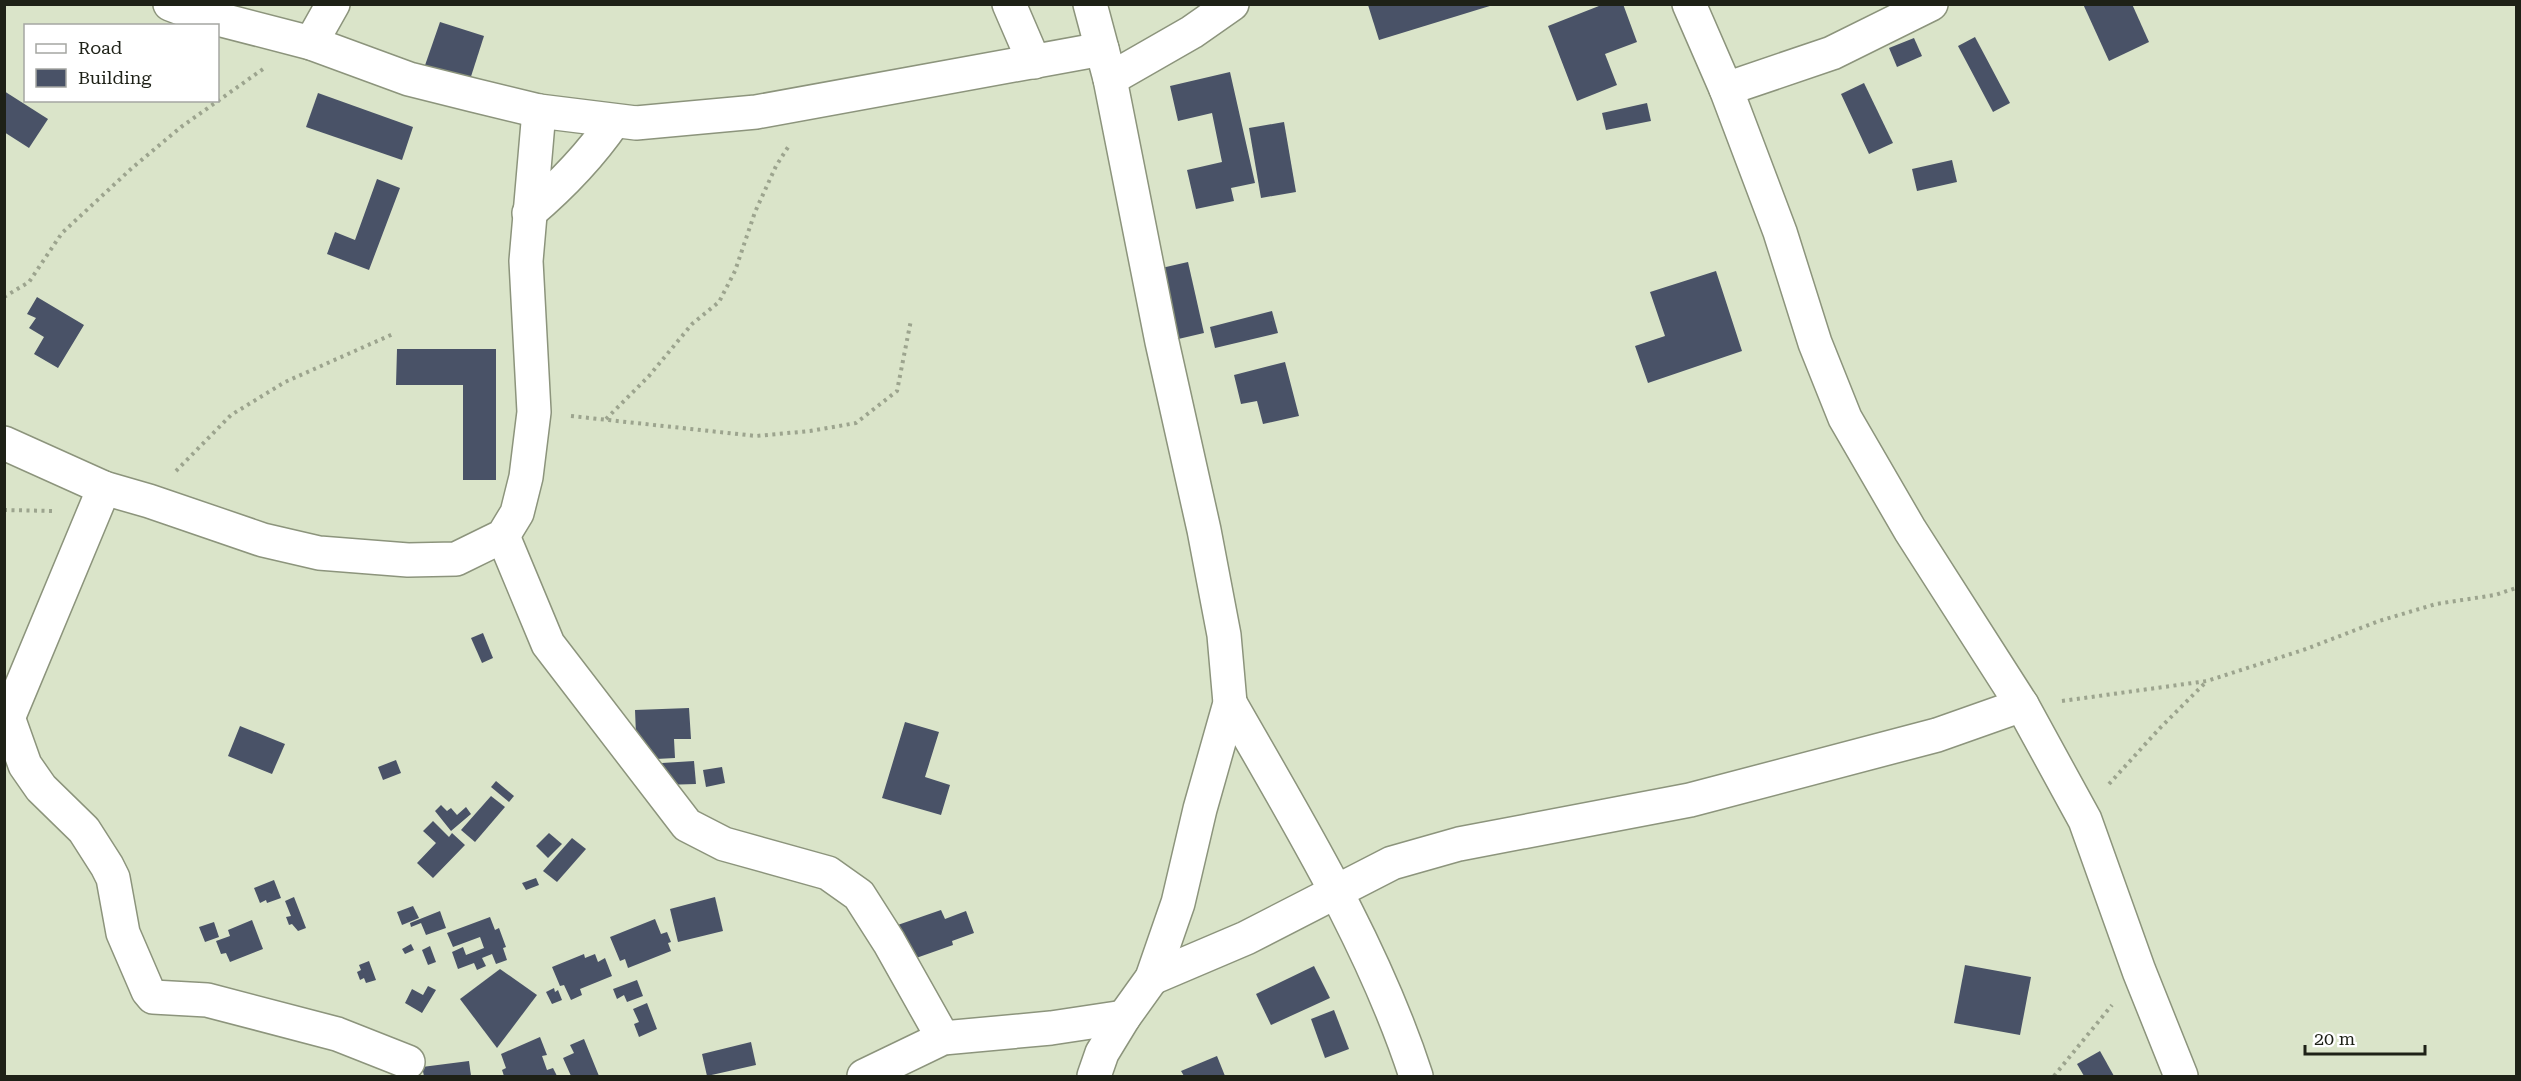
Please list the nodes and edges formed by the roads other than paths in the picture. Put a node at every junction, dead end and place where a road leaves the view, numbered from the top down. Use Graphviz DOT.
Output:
graph roads {
  1 [pos="170,4"];
  2 [pos="333,4"];
  3 [pos="1009,4"];
  4 [pos="1090,4"];
  5 [pos="1232,4"];
  6 [pos="1689,4"];
  7 [pos="1931,4"];
  8 [pos="306,41"];
  9 [pos="1034,62"];
  10 [pos="1106,64"];
  11 [pos="1726,89"];
  12 [pos="539,111"];
  13 [pos="614,121"];
  14 [pos="529,213"];
  15 [pos="4,443"];
  16 [pos="98,501"];
  17 [pos="503,536"];
  18 [pos="1230,703"];
  19 [pos="2022,705"];
  20 [pos="7,724"];
  21 [pos="1336,891"];
  22 [pos="1152,978"];
  23 [pos="1124,1017"];
  24 [pos="943,1038"];
  25 [pos="408,1062"];
  26 [pos="864,1077"];
  27 [pos="1094,1077"];
  28 [pos="1416,1077"];
  29 [pos="2181,1077"];
  1 -- 8 [label="street"];
  2 -- 8 [label="street"];
  3 -- 9 [label="street"];
  4 -- 10 [label="street"];
  5 -- 10 [label="street"];
  6 -- 11 [label="street"];
  7 -- 11 [label="street"];
  8 -- 12 [label="street"];
  9 -- 10 [label="street"];
  9 -- 13 [label="street"];
  10 -- 18 [label="street"];
  11 -- 19 [label="street"];
  12 -- 13 [label="street"];
  12 -- 14 [label="street"];
  13 -- 14 [label="street"];
  14 -- 17 [label="street"];
  15 -- 16 [label="street"];
  16 -- 17 [label="street"];
  16 -- 20 [label="street"];
  17 -- 24 [label="street"];
  18 -- 21 [label="street"];
  18 -- 22 [label="street"];
  19 -- 21 [label="street"];
  19 -- 29 [label="street"];
  20 -- 25 [label="street"];
  21 -- 22 [label="street"];
  21 -- 28 [label="street"];
  22 -- 23 [label="street"];
  23 -- 24 [label="street"];
  23 -- 27 [label="street"];
  24 -- 26 [label="street"];
}
